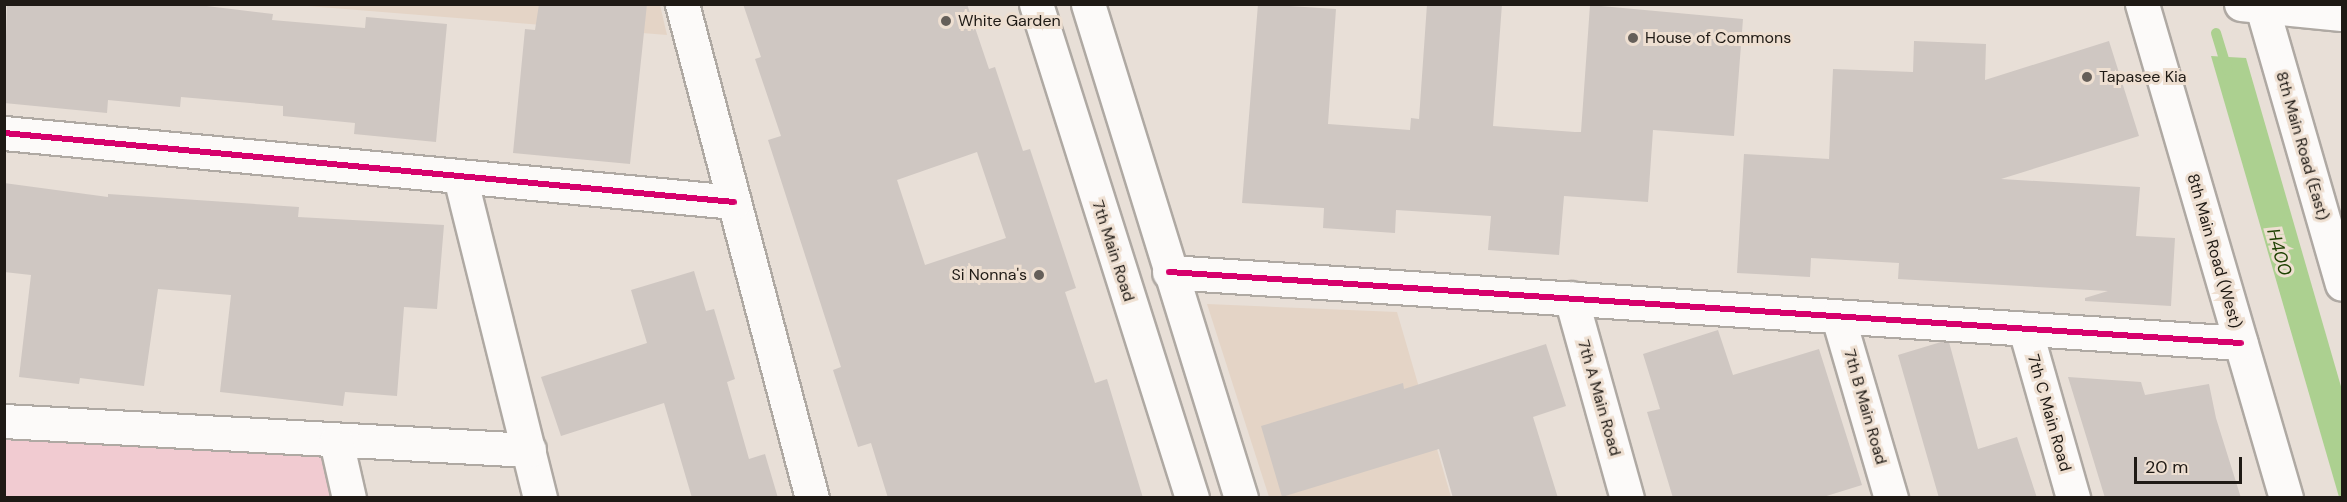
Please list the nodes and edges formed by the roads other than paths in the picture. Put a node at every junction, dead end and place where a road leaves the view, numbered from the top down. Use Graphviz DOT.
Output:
graph roads {
  1 [pos="682,4"];
  2 [pos="1036,4"];
  3 [pos="1088,4"];
  4 [pos="2142,4"];
  5 [pos="2252,6"];
  6 [pos="2343,14"];
  7 [pos="4,133"];
  8 [pos="460,177"];
  9 [pos="734,202"];
  10 [pos="1169,272"];
  11 [pos="2343,284"];
  12 [pos="1571,298"];
  13 [pos="1838,316"];
  14 [pos="2025,329"];
  15 [pos="2241,343"];
  16 [pos="4,421"];
  17 [pos="336,441"];
  18 [pos="528,450"];
  19 [pos="349,498"];
  20 [pos="540,498"];
  21 [pos="812,498"];
  22 [pos="1192,498"];
  23 [pos="1241,498"];
  24 [pos="1627,498"];
  25 [pos="1891,498"];
  26 [pos="2073,498"];
  27 [pos="2286,498"];
  1 -- 9 [label="street"];
  2 -- 22 [label="street, 7th Main Road"];
  3 -- 10 [label="street"];
  4 -- 15 [label="street, 8th Main Road (West)"];
  5 -- 6 [label="street"];
  5 -- 11 [label="street, 8th Main Road (East)"];
  7 -- 8 [label="street"];
  8 -- 9 [label="street"];
  8 -- 18 [label="street"];
  9 -- 21 [label="street"];
  10 -- 12 [label="street"];
  10 -- 23 [label="street"];
  12 -- 13 [label="street"];
  12 -- 24 [label="street, 7th A Main Road"];
  13 -- 14 [label="street"];
  13 -- 25 [label="street, 7th B Main Road"];
  14 -- 15 [label="street"];
  14 -- 26 [label="street, 7th C Main Road"];
  15 -- 27 [label="street, 8th Main Road (West)"];
  16 -- 17 [label="street"];
  17 -- 18 [label="street"];
  17 -- 19 [label="street"];
  18 -- 20 [label="street"];
}
